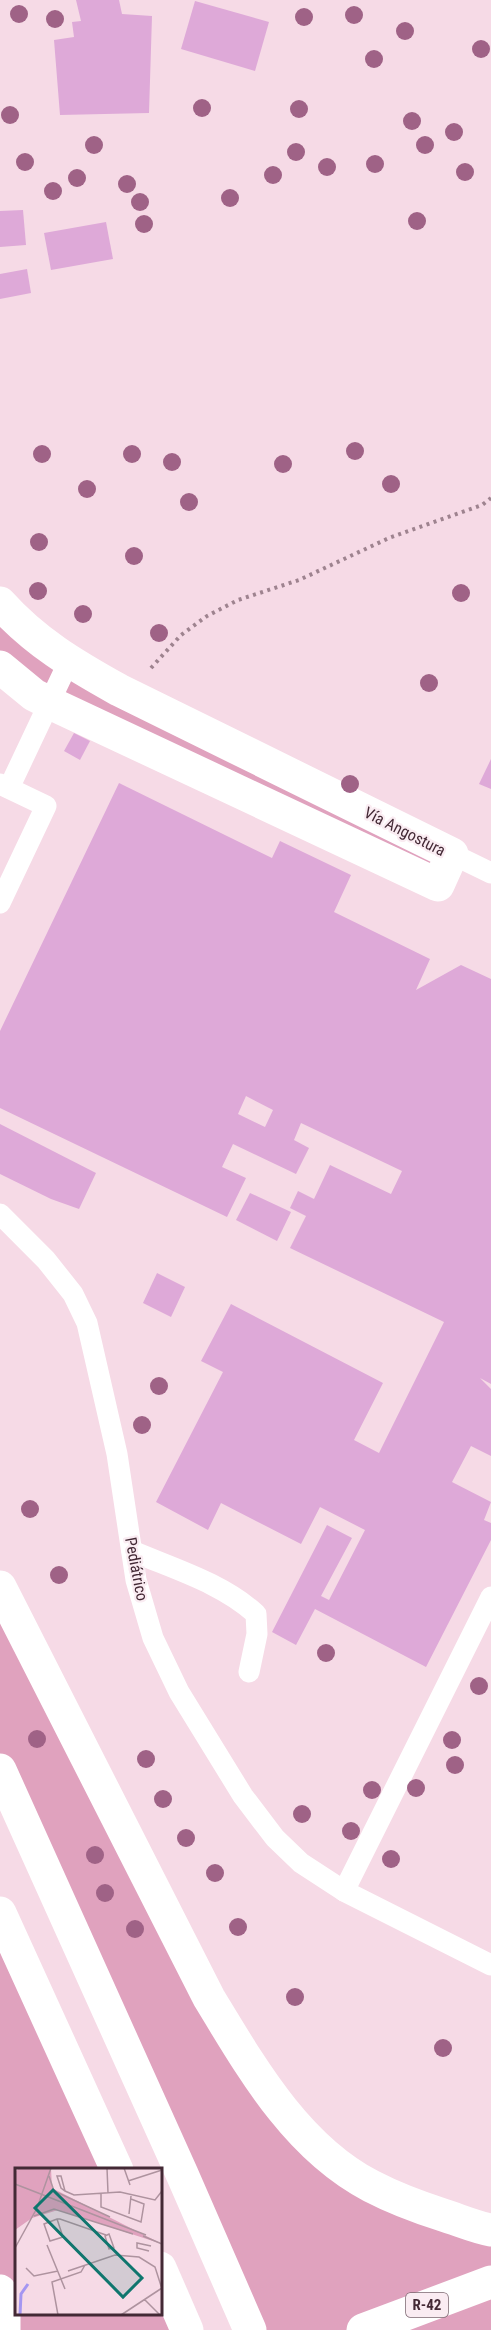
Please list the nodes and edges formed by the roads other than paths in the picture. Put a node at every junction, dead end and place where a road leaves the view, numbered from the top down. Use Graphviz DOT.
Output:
graph roads {
  1 [pos="0,603"];
  2 [pos="69,661"];
  3 [pos="0,668"];
  4 [pos="50,703"];
  5 [pos="5,786"];
  6 [pos="452,854"];
  7 [pos="491,873"];
  8 [pos="0,903"];
  9 [pos="0,1214"];
  10 [pos="132,1551"];
  11 [pos="0,1587"];
  12 [pos="491,1597"];
  13 [pos="249,1672"];
  14 [pos="0,1770"];
  15 [pos="344,1891"];
  16 [pos="0,1913"];
  17 [pos="491,1965"];
  18 [pos="117,2168"];
  19 [pos="491,2230"];
  20 [pos="162,2273"];
  21 [pos="491,2282"];
  22 [pos="0,2291"];
  23 [pos="4,2330"];
  24 [pos="187,2330"];
  25 [pos="250,2330"];
  26 [pos="363,2330"];
  1 -- 2 [label="main road, Vía Angostura"];
  2 -- 4 [label="lane"];
  2 -- 6 [label="main road, Vía Angostura"];
  3 -- 4 [label="main road, Vía Angostura"];
  4 -- 5 [label="lane"];
  4 -- 6 [label="main road, Vía Angostura"];
  5 -- 8 [label="lane"];
  6 -- 7 [label="lane"];
  9 -- 10 [label="lane, Pediátrico"];
  10 -- 13 [label="lane"];
  10 -- 15 [label="lane, Pediátrico"];
  11 -- 19 [label="main road"];
  12 -- 15 [label="lane"];
  14 -- 25 [label="main road"];
  15 -- 17 [label="lane, Pediátrico"];
  16 -- 18 [label="main road"];
  20 -- 24 [label="main road"];
  21 -- 26 [label="main road, R-42"];
  22 -- 23 [label="main road"];
}
